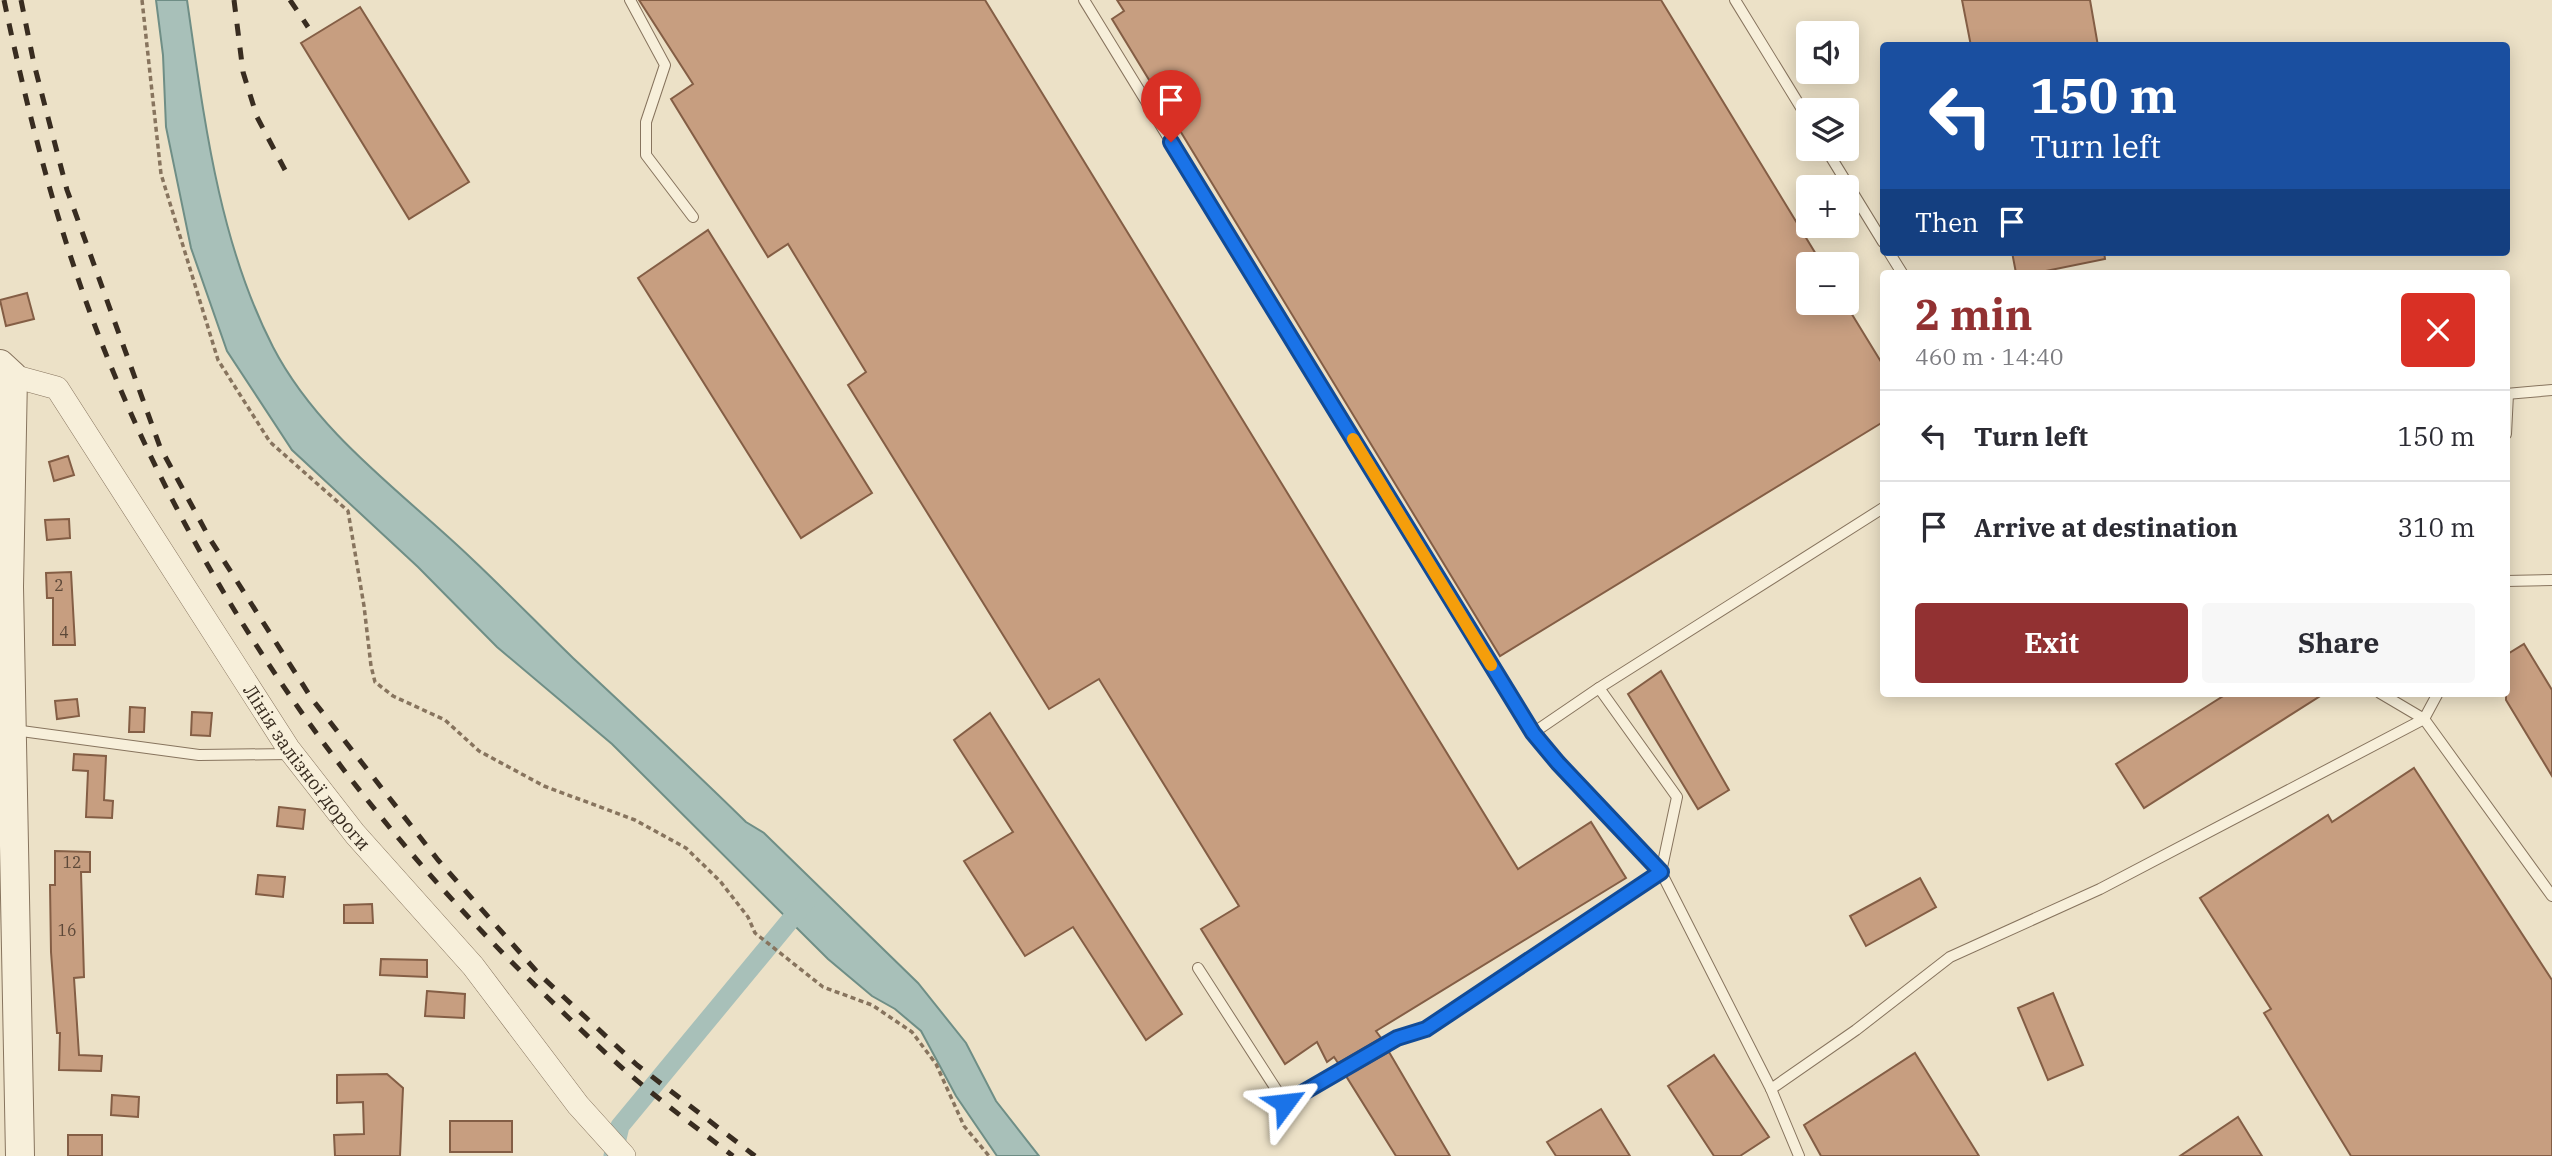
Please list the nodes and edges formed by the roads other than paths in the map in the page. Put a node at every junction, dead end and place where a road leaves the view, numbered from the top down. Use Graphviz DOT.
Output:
graph roads {
  1 [pos="630,0"];
  2 [pos="1084,0"];
  3 [pos="1735,0"];
  4 [pos="1796,99"];
  5 [pos="1833,161"];
  6 [pos="693,217"];
  7 [pos="1880,237"];
  8 [pos="6,370"];
  9 [pos="2552,390"];
  10 [pos="2510,394"];
  11 [pos="1880,510"];
  12 [pos="2552,580"];
  13 [pos="2510,581"];
  14 [pos="4,588"];
  15 [pos="1599,688"];
  16 [pos="2387,697"];
  17 [pos="2436,697"];
  18 [pos="2424,719"];
  19 [pos="11,729"];
  20 [pos="1533,733"];
  21 [pos="293,754"];
  22 [pos="1661,872"];
  23 [pos="2552,895"];
  24 [pos="1198,968"];
  25 [pos="1771,1089"];
  26 [pos="20,1156"];
  27 [pos="624,1156"];
  28 [pos="1799,1156"];
  1 -- 6 [label="lane"];
  2 -- 20 [label="lane"];
  3 -- 4 [label="lane"];
  5 -- 7 [label="lane"];
  8 -- 14 [label="street"];
  8 -- 21 [label="street, Лінія залізної дороги"];
  9 -- 10 [label="lane"];
  11 -- 15 [label="lane"];
  12 -- 13 [label="lane"];
  14 -- 19 [label="street"];
  15 -- 20 [label="lane"];
  15 -- 22 [label="lane"];
  16 -- 18 [label="lane"];
  17 -- 18 [label="lane"];
  18 -- 23 [label="lane"];
  18 -- 25 [label="lane"];
  19 -- 21 [label="lane"];
  19 -- 26 [label="street"];
  20 -- 22 [label="lane"];
  21 -- 27 [label="street, Лінія залізної дороги"];
  22 -- 24 [label="lane"];
  22 -- 25 [label="lane"];
  25 -- 28 [label="lane"];
}
